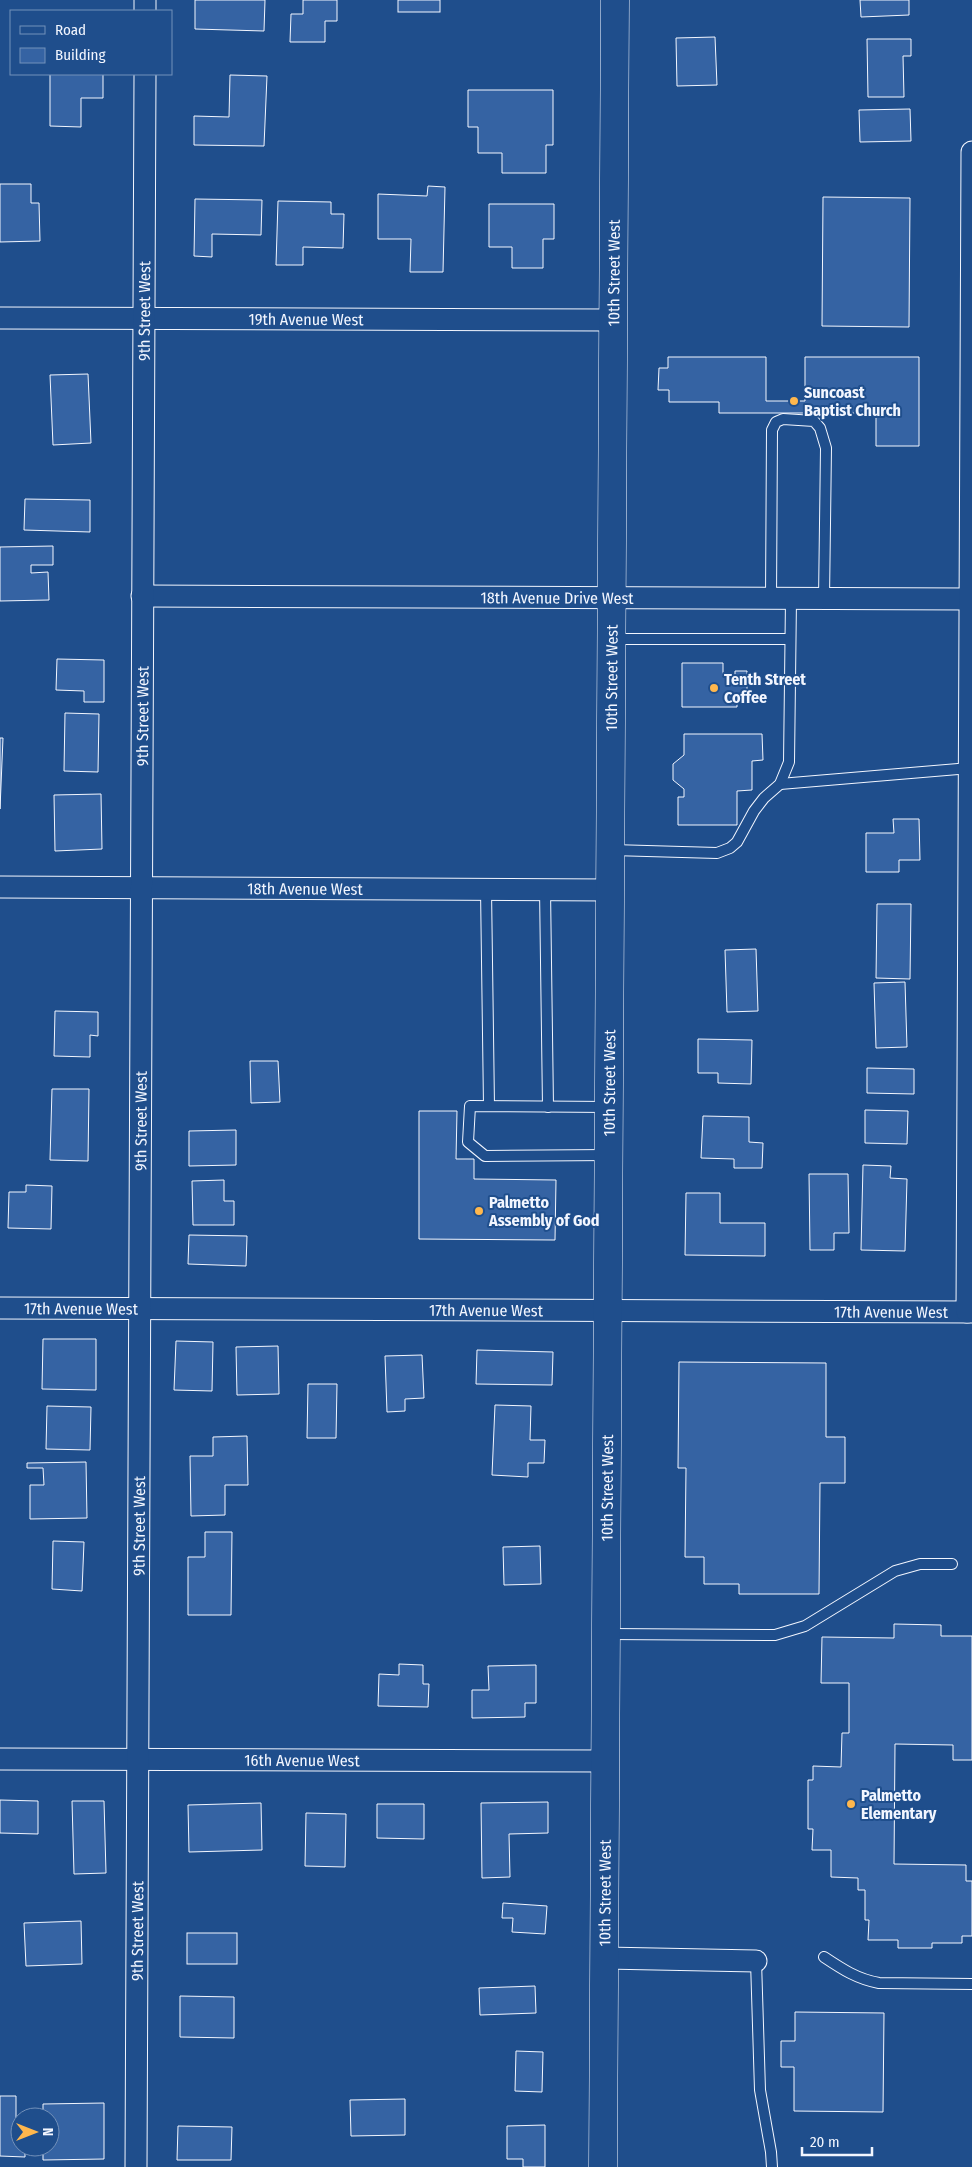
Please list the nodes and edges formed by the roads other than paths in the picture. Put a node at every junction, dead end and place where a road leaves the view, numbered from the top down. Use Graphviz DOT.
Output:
graph roads {
  1 [pos="615,0"];
  2 [pos="145,75"];
  3 [pos="972,152"];
  4 [pos="0,318"];
  5 [pos="144,318"];
  6 [pos="613,320"];
  7 [pos="142,596"];
  8 [pos="613,598"];
  9 [pos="781,599"];
  10 [pos="824,599"];
  11 [pos="971,599"];
  12 [pos="612,639"];
  13 [pos="790,639"];
  14 [pos="970,768"];
  15 [pos="780,784"];
  16 [pos="612,850"];
  17 [pos="0,887"];
  18 [pos="141,888"];
  19 [pos="486,889"];
  20 [pos="545,890"];
  21 [pos="611,890"];
  22 [pos="489,1106"];
  23 [pos="548,1107"];
  24 [pos="610,1107"];
  25 [pos="610,1155"];
  26 [pos="0,1308"];
  27 [pos="140,1309"];
  28 [pos="609,1310"];
  29 [pos="970,1312"];
  30 [pos="952,1564"];
  31 [pos="606,1634"];
  32 [pos="0,1759"];
  33 [pos="138,1759"];
  34 [pos="605,1761"];
  35 [pos="824,1957"];
  36 [pos="605,1958"];
  37 [pos="756,1961"];
  38 [pos="972,1984"];
  39 [pos="136,2167"];
  40 [pos="603,2167"];
  41 [pos="772,2167"];
  1 -- 6 [label="street, 10th Street West"];
  2 -- 5 [label="street, 9th Street West"];
  3 -- 11 [label="street"];
  4 -- 5 [label="street, 19th Avenue West"];
  5 -- 6 [label="street, 19th Avenue West"];
  5 -- 7 [label="street, 9th Street West"];
  6 -- 8 [label="street, 10th Street West"];
  7 -- 8 [label="street, 18th Avenue Drive West"];
  7 -- 18 [label="street, 9th Street West"];
  8 -- 9 [label="street, 18th Avenue Drive West"];
  8 -- 12 [label="street, 10th Street West"];
  9 -- 10 [label="street, 18th Avenue Drive West"];
  9 -- 10 [label="lane"];
  9 -- 13 [label="lane"];
  10 -- 11 [label="street, 18th Avenue Drive West"];
  11 -- 14 [label="street"];
  12 -- 13 [label="lane"];
  12 -- 16 [label="street, 10th Street West"];
  13 -- 15 [label="lane"];
  14 -- 15 [label="lane"];
  14 -- 29 [label="street"];
  15 -- 16 [label="lane"];
  16 -- 21 [label="street, 10th Street West"];
  17 -- 18 [label="street, 18th Avenue West"];
  18 -- 19 [label="street, 18th Avenue West"];
  18 -- 27 [label="street, 9th Street West"];
  19 -- 20 [label="street, 18th Avenue West"];
  19 -- 22 [label="lane"];
  20 -- 21 [label="street, 18th Avenue West"];
  20 -- 23 [label="lane"];
  21 -- 24 [label="street, 10th Street West"];
  22 -- 23 [label="lane"];
  22 -- 25 [label="lane"];
  23 -- 24 [label="lane"];
  24 -- 25 [label="street, 10th Street West"];
  25 -- 28 [label="street, 10th Street West"];
  26 -- 27 [label="street, 17th Avenue West"];
  27 -- 28 [label="street, 17th Avenue West"];
  27 -- 33 [label="street, 9th Street West"];
  28 -- 29 [label="street, 17th Avenue West"];
  28 -- 31 [label="street, 10th Street West"];
  30 -- 31 [label="lane"];
  31 -- 34 [label="street, 10th Street West"];
  32 -- 33 [label="street, 16th Avenue West"];
  33 -- 34 [label="street, 16th Avenue West"];
  33 -- 39 [label="street, 9th Street West"];
  34 -- 36 [label="street, 10th Street West"];
  35 -- 38 [label="lane"];
  36 -- 37 [label="street"];
  36 -- 40 [label="street, 10th Street West"];
  37 -- 41 [label="lane"];
}
